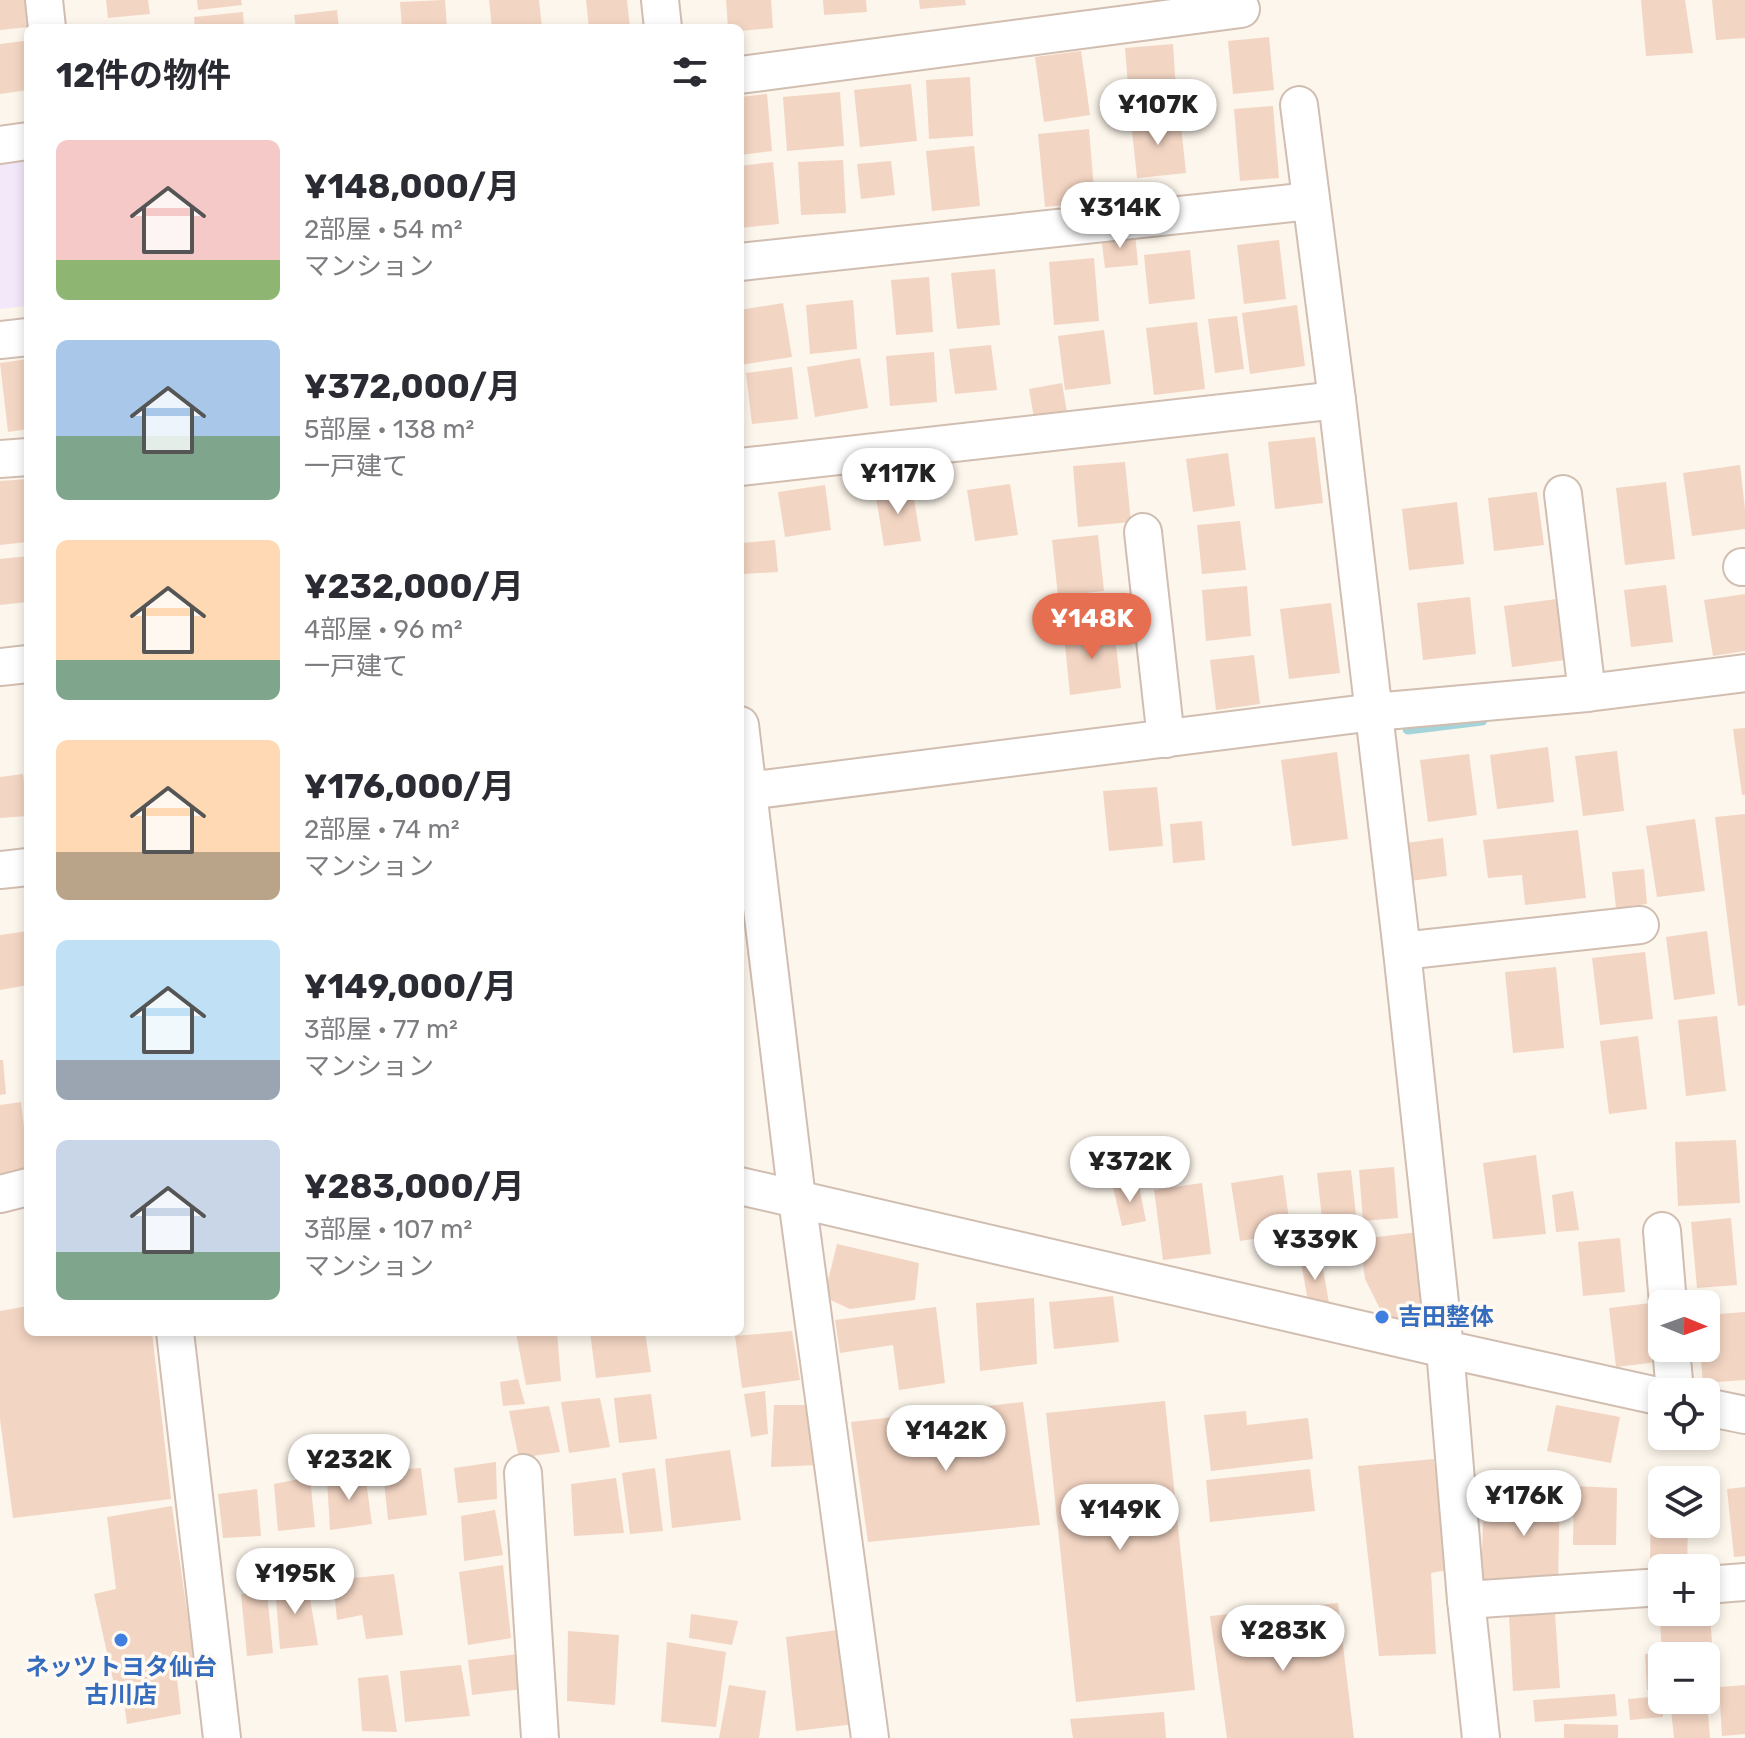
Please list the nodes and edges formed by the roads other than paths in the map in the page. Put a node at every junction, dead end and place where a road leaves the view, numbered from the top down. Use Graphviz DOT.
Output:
graph roads {
  1 [pos="44,0"];
  2 [pos="660,0"];
  3 [pos="1241,9"];
  4 [pos="47,24"];
  5 [pos="663,24"];
  6 [pos="744,74"];
  7 [pos="1299,105"];
  8 [pos="24,142"];
  9 [pos="0,145"];
  10 [pos="1310,201"];
  11 [pos="744,262"];
  12 [pos="24,337"];
  13 [pos="0,340"];
  14 [pos="1337,400"];
  15 [pos="24,457"];
  16 [pos="0,459"];
  17 [pos="744,467"];
  18 [pos="1563,494"];
  19 [pos="1143,532"];
  20 [pos="24,664"];
  21 [pos="0,667"];
  22 [pos="1745,673"];
  23 [pos="1587,693"];
  24 [pos="1374,712"];
  25 [pos="1166,739"];
  26 [pos="744,792"];
  27 [pos="24,867"];
  28 [pos="0,870"];
  29 [pos="1640,925"];
  30 [pos="1402,951"];
  31 [pos="744,1187"];
  32 [pos="24,1188"];
  33 [pos="0,1194"];
  34 [pos="797,1199"];
  35 [pos="1662,1231"];
  36 [pos="1667,1290"];
  37 [pos="175,1336"];
  38 [pos="1445,1349"];
  39 [pos="1648,1394"];
  40 [pos="1720,1410"];
  41 [pos="1745,1415"];
  42 [pos="523,1473"];
  43 [pos="1745,1582"];
  44 [pos="1720,1584"];
  45 [pos="1648,1588"];
  46 [pos="1466,1600"];
  47 [pos="222,1738"];
  48 [pos="540,1738"];
  49 [pos="870,1738"];
  50 [pos="1481,1738"];
  1 -- 4 [label="street"];
  2 -- 5 [label="street"];
  3 -- 6 [label="street"];
  7 -- 10 [label="street"];
  8 -- 9 [label="street"];
  10 -- 11 [label="street"];
  10 -- 14 [label="street"];
  12 -- 13 [label="street"];
  14 -- 17 [label="street"];
  14 -- 24 [label="street"];
  15 -- 16 [label="street"];
  18 -- 23 [label="street"];
  19 -- 25 [label="street"];
  20 -- 21 [label="street"];
  22 -- 23 [label="street"];
  23 -- 24 [label="street"];
  24 -- 25 [label="street"];
  24 -- 30 [label="street"];
  25 -- 26 [label="street"];
  26 -- 34 [label="street"];
  27 -- 28 [label="street"];
  29 -- 30 [label="street"];
  30 -- 38 [label="street"];
  31 -- 34 [label="street"];
  32 -- 33 [label="street"];
  34 -- 38 [label="street"];
  34 -- 49 [label="street"];
  35 -- 36 [label="street"];
  37 -- 47 [label="street"];
  38 -- 39 [label="street"];
  38 -- 46 [label="street"];
  40 -- 41 [label="street"];
  42 -- 48 [label="street"];
  43 -- 44 [label="street"];
  45 -- 46 [label="street"];
  46 -- 50 [label="street"];
}
